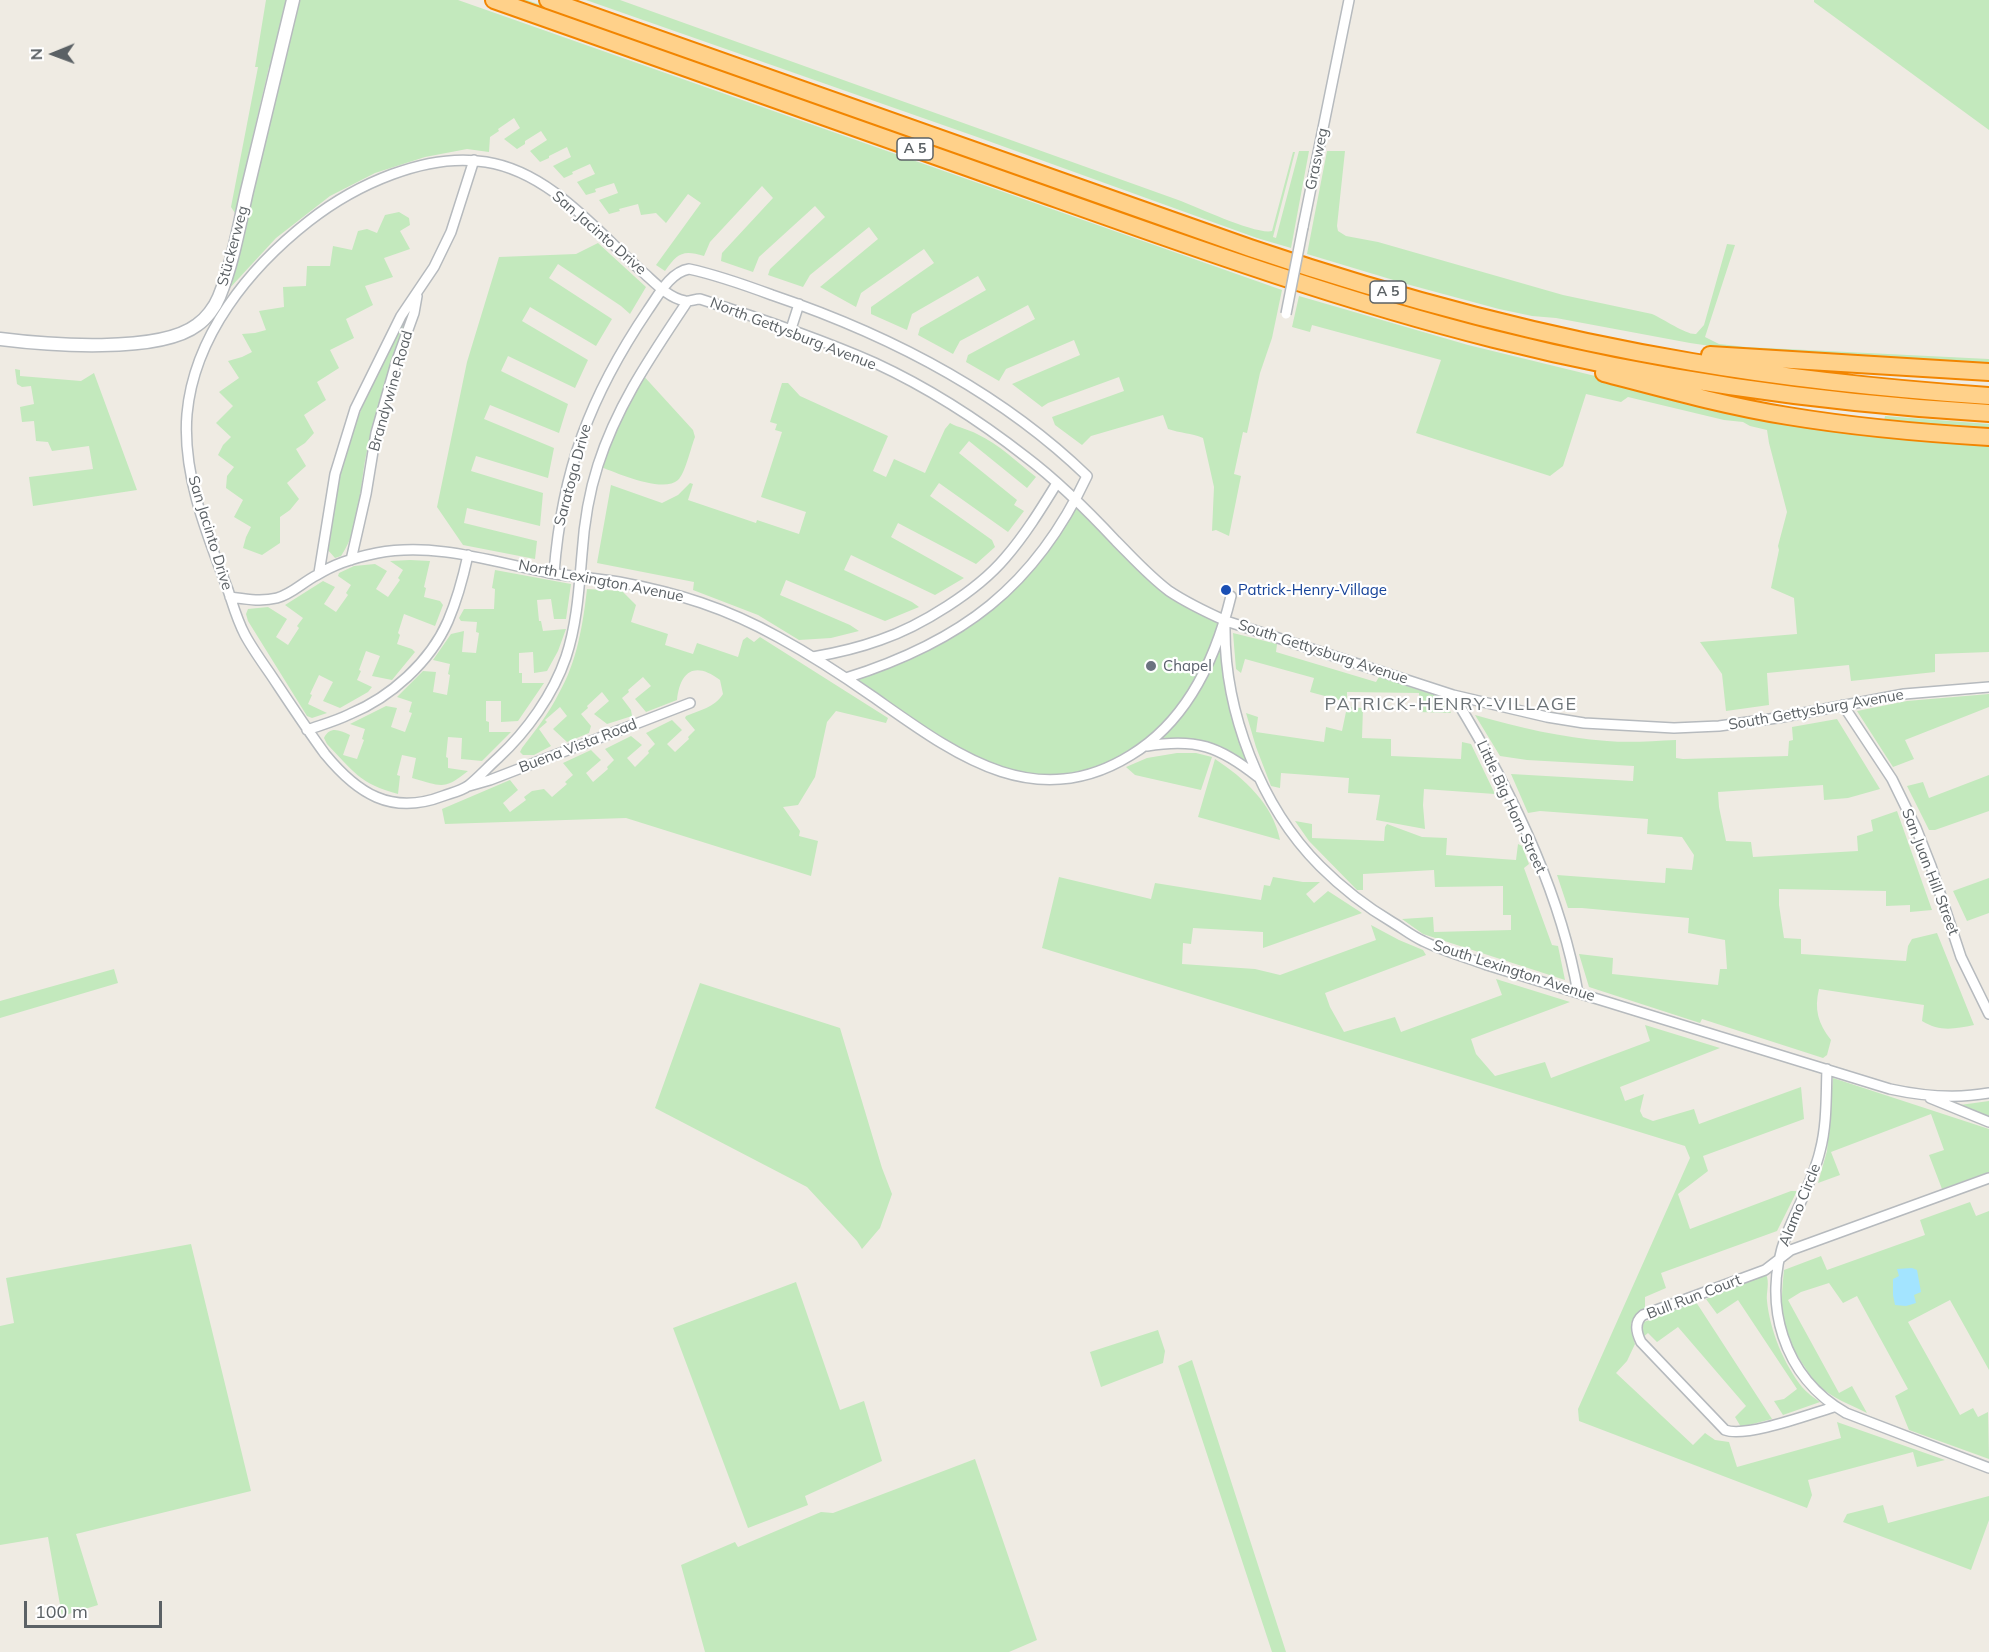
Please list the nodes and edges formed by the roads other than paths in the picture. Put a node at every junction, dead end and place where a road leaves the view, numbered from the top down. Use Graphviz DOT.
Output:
graph roads {
  1 [pos="293,0"];
  2 [pos="495,0"];
  3 [pos="548,0"];
  4 [pos="1349,0"];
  5 [pos="474,160"];
  6 [pos="663,289"];
  7 [pos="418,294"];
  8 [pos="687,302"];
  9 [pos="799,304"];
  10 [pos="1285,317"];
  11 [pos="791,329"];
  12 [pos="0,339"];
  13 [pos="1599,344"];
  14 [pos="1571,357"];
  15 [pos="1989,372"];
  16 [pos="1989,396"];
  17 [pos="1989,413"];
  18 [pos="1989,437"];
  19 [pos="1057,483"];
  20 [pos="1076,500"];
  21 [pos="468,555"];
  22 [pos="351,560"];
  23 [pos="319,573"];
  24 [pos="554,573"];
  25 [pos="581,576"];
  26 [pos="1231,596"];
  27 [pos="230,597"];
  28 [pos="1226,621"];
  29 [pos="813,657"];
  30 [pos="846,678"];
  31 [pos="1989,687"];
  32 [pos="1453,695"];
  33 [pos="690,703"];
  34 [pos="1843,705"];
  35 [pos="307,730"];
  36 [pos="1144,747"];
  37 [pos="1261,780"];
  38 [pos="466,787"];
  39 [pos="1578,993"];
  40 [pos="1989,1014"];
  41 [pos="1827,1069"];
  42 [pos="1989,1093"];
  43 [pos="1923,1095"];
  44 [pos="1989,1122"];
  45 [pos="1989,1178"];
  46 [pos="1779,1260"];
  47 [pos="1834,1407"];
  48 [pos="1989,1468"];
  1 -- 12 [label="street, Stückerweg"];
  2 -- 14 [label="highway, A 5"];
  3 -- 13 [label="highway, A 5"];
  4 -- 10 [label="street, Grasweg, bridge"];
  5 -- 6 [label="street, San Jacinto Drive"];
  5 -- 7 [label="street, Brandywine Road"];
  5 -- 27 [label="street, San Jacinto Drive"];
  6 -- 8 [label="street, North Gettysburg Avenue"];
  6 -- 9 [label="street, North Gettysburg Avenue"];
  6 -- 24 [label="street, Saratoga Drive"];
  7 -- 22 [label="street, Brandywine Road"];
  7 -- 23 [label="street, Brandywine Road"];
  8 -- 11 [label="street, North Gettysburg Avenue"];
  8 -- 25 [label="street, Saratoga Drive"];
  9 -- 11 [label="street"];
  9 -- 20 [label="street, North Gettysburg Avenue"];
  11 -- 19 [label="street, North Gettysburg Avenue"];
  13 -- 15 [label="highway, A 5"];
  13 -- 16 [label="highway, A 5"];
  14 -- 17 [label="highway, A 5"];
  14 -- 18 [label="highway, A 5"];
  19 -- 20 [label="street, North Gettysburg Avenue"];
  19 -- 29 [label="street"];
  20 -- 28 [label="street, North Gettysburg Avenue"];
  20 -- 30 [label="street"];
  21 -- 22 [label="street, North Lexington Avenue"];
  21 -- 24 [label="street, North Lexington Avenue"];
  21 -- 35 [label="street"];
  22 -- 23 [label="street, North Lexington Avenue"];
  23 -- 27 [label="street, North Lexington Avenue"];
  24 -- 25 [label="street, North Lexington Avenue"];
  25 -- 29 [label="street, North Lexington Avenue"];
  25 -- 38 [label="street, San Jacinto Drive"];
  26 -- 28 [label="street"];
  27 -- 35 [label="street, San Jacinto Drive"];
  28 -- 32 [label="street, South Gettysburg Avenue"];
  28 -- 36 [label="street, North Lexington Avenue"];
  28 -- 37 [label="street, South Lexington Avenue"];
  29 -- 30 [label="street, North Lexington Avenue"];
  30 -- 36 [label="street, North Lexington Avenue"];
  31 -- 34 [label="street, South Gettysburg Avenue"];
  32 -- 34 [label="street, South Gettysburg Avenue"];
  32 -- 39 [label="street, Little Big Horn Street"];
  33 -- 38 [label="street, Buena Vista Road"];
  34 -- 40 [label="street, San Juan Hill Street"];
  35 -- 38 [label="street, San Jacinto Drive"];
  36 -- 37 [label="street, North Lexington Avenue"];
  37 -- 39 [label="street, South Lexington Avenue"];
  39 -- 41 [label="street, South Lexington Avenue"];
  41 -- 43 [label="street, South Lexington Avenue"];
  41 -- 46 [label="street, Alamo Circle"];
  42 -- 43 [label="street, South Lexington Avenue"];
  43 -- 44 [label="street"];
  45 -- 46 [label="street, Bull Run Court"];
  46 -- 47 [label="street, Alamo Circle"];
  46 -- 47 [label="street, Bull Run Court"];
  47 -- 48 [label="street, Alamo Circle"];
}
